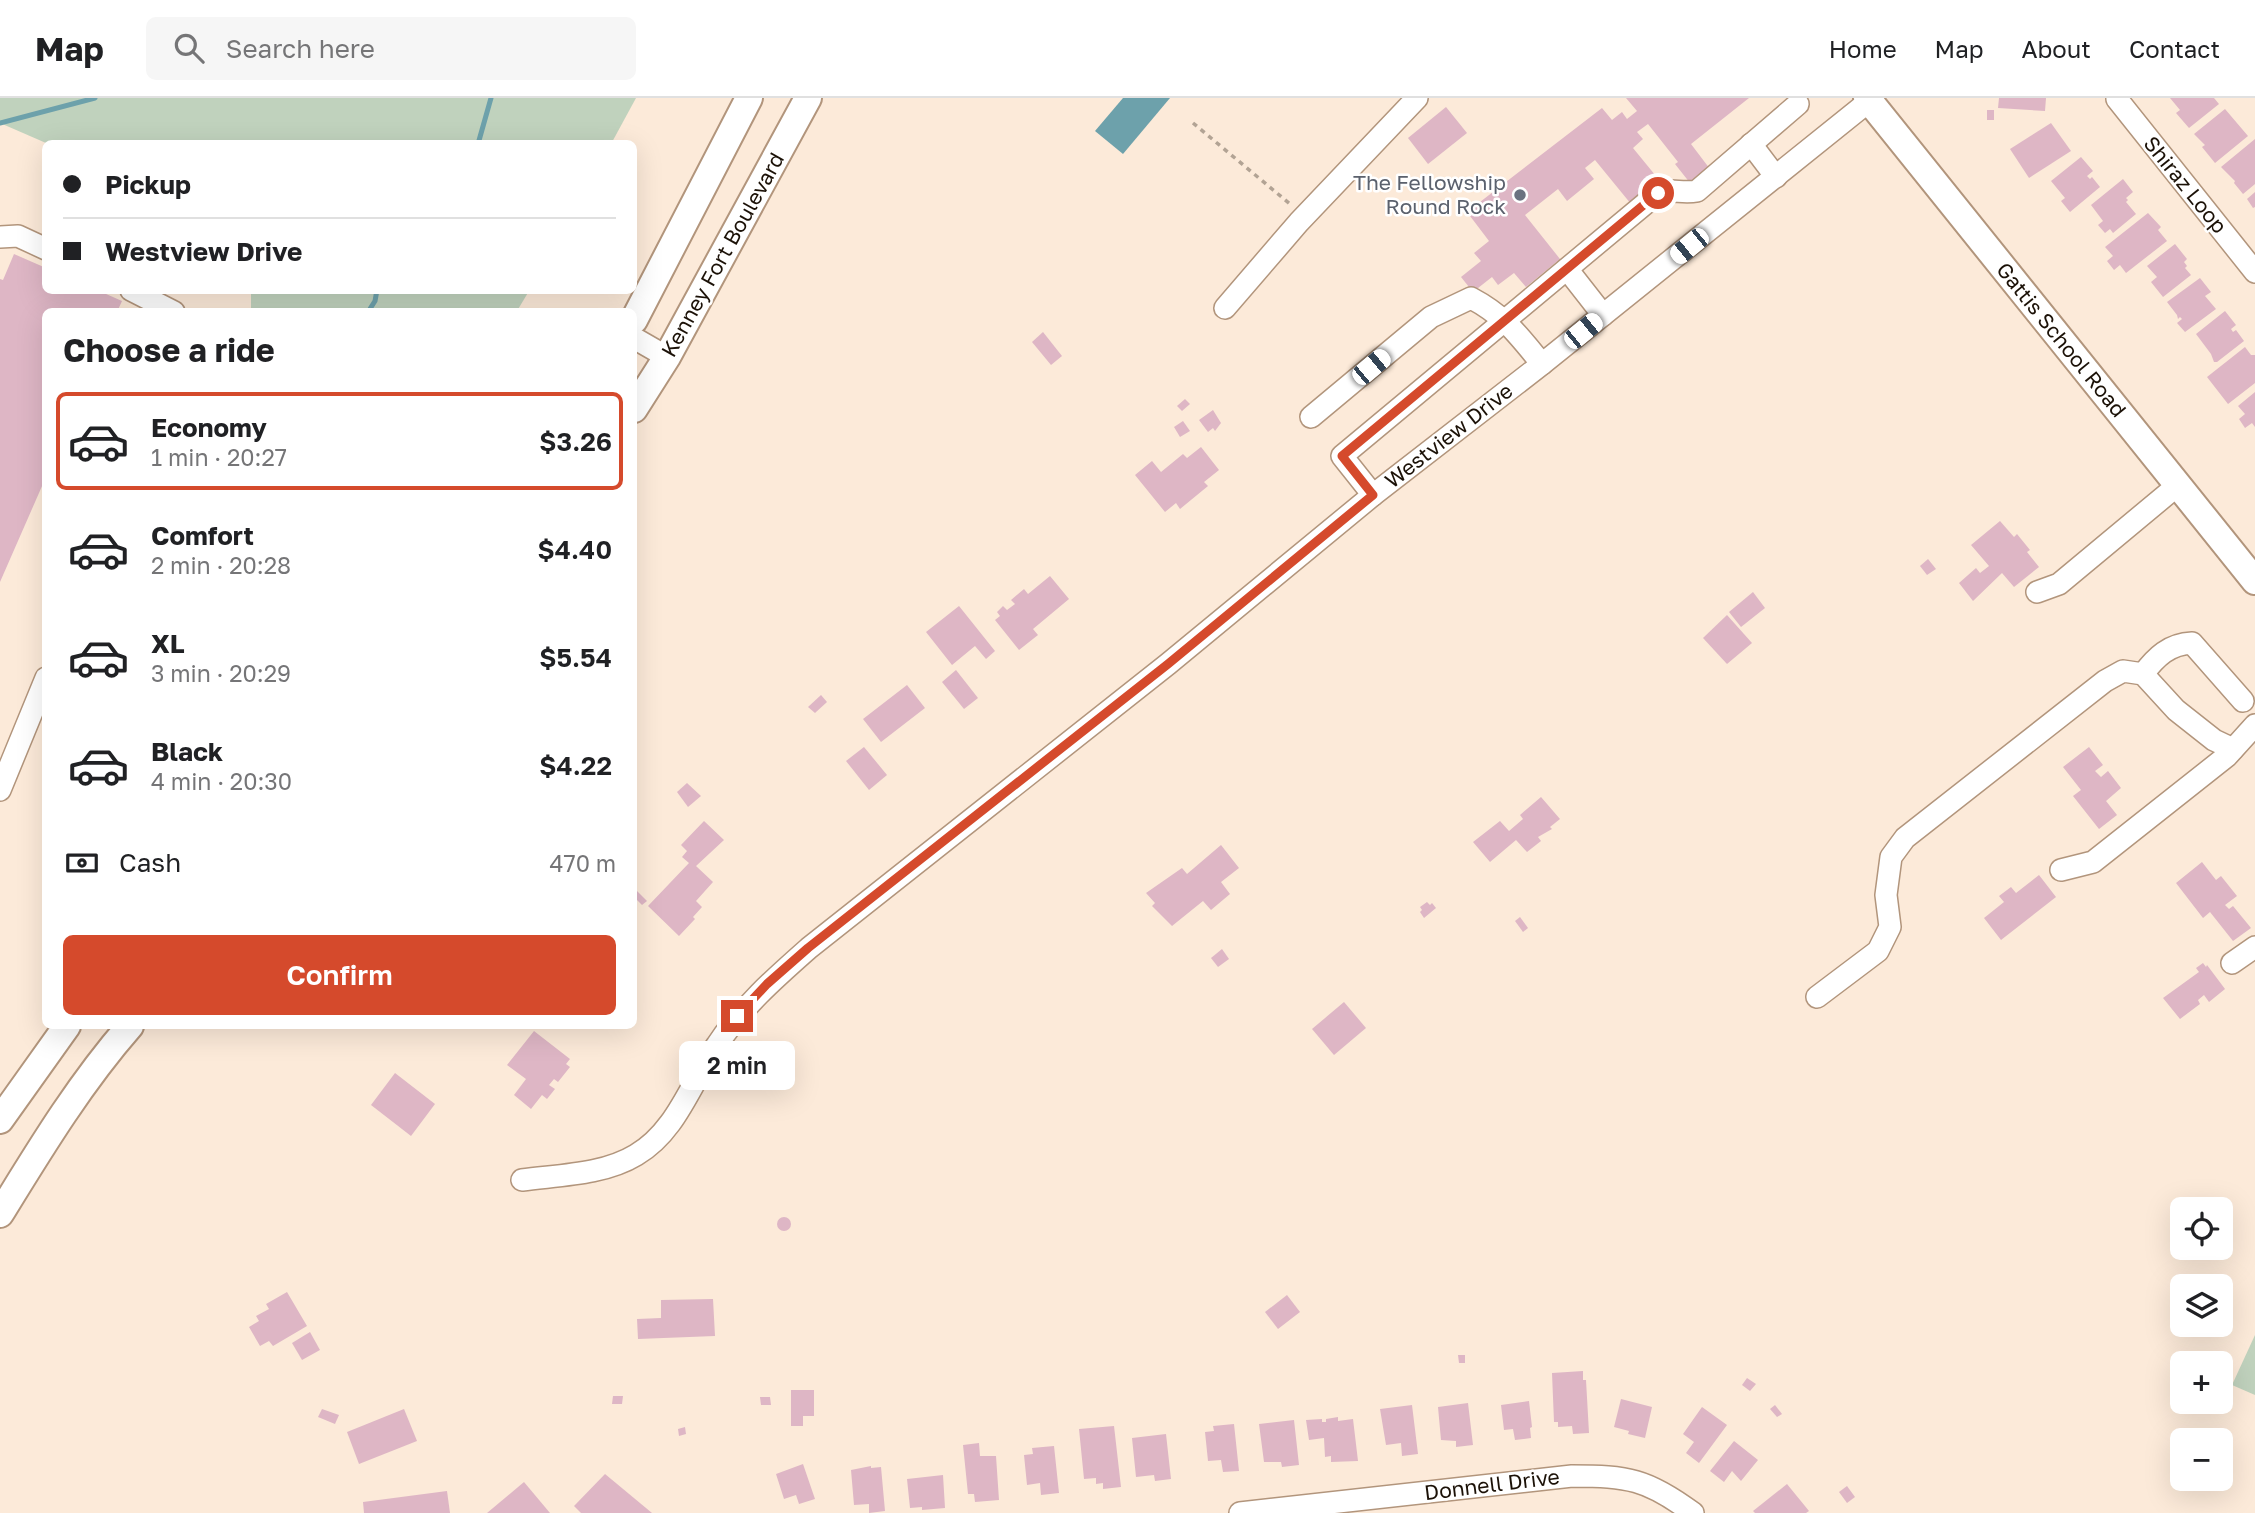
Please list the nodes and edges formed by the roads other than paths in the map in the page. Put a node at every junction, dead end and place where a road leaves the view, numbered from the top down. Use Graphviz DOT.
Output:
graph roads {
  1 [pos="749,98"];
  2 [pos="808,98"];
  3 [pos="1417,98"];
  4 [pos="2119,98"];
  5 [pos="1870,99"];
  6 [pos="1798,104"];
  7 [pos="1751,144"];
  8 [pos="1776,177"];
  9 [pos="0,237"];
  10 [pos="42,247"];
  11 [pos="1567,269"];
  12 [pos="2255,272"];
  13 [pos="139,294"];
  14 [pos="166,308"];
  15 [pos="1225,308"];
  16 [pos="637,314"];
  17 [pos="1603,315"];
  18 [pos="1506,320"];
  19 [pos="637,340"];
  20 [pos="667,357"];
  21 [pos="1542,364"];
  22 [pos="637,404"];
  23 [pos="1311,417"];
  24 [pos="2178,485"];
  25 [pos="1373,495"];
  26 [pos="2255,582"];
  27 [pos="2037,592"];
  28 [pos="2143,674"];
  29 [pos="42,688"];
  30 [pos="2243,701"];
  31 [pos="2255,725"];
  32 [pos="2233,749"];
  33 [pos="0,790"];
  34 [pos="2061,870"];
  35 [pos="2255,947"];
  36 [pos="2232,963"];
  37 [pos="1817,998"];
  38 [pos="66,1029"];
  39 [pos="127,1029"];
  40 [pos="0,1121"];
  41 [pos="522,1180"];
  42 [pos="0,1214"];
  43 [pos="1240,1513"];
  44 [pos="1693,1513"];
  1 -- 16 [label="main road"];
  2 -- 20 [label="main road, Kenney Fort Boulevard"];
  3 -- 15 [label="street"];
  4 -- 12 [label="street, Shiraz Loop"];
  5 -- 8 [label="street, Westview Drive"];
  5 -- 24 [label="main road, Gattis School Road"];
  6 -- 7 [label="street"];
  7 -- 8 [label="street"];
  7 -- 11 [label="street"];
  8 -- 17 [label="street, Westview Drive"];
  9 -- 10 [label="street"];
  11 -- 17 [label="street"];
  11 -- 18 [label="street"];
  13 -- 14 [label="street"];
  17 -- 21 [label="street, Westview Drive"];
  18 -- 21 [label="street"];
  18 -- 23 [label="street"];
  18 -- 25 [label="street"];
  19 -- 20 [label="street"];
  20 -- 22 [label="main road, Kenney Fort Boulevard"];
  21 -- 25 [label="street, Westview Drive"];
  24 -- 26 [label="main road, Gattis School Road"];
  24 -- 27 [label="street"];
  25 -- 41 [label="street, Westview Drive"];
  28 -- 30 [label="street"];
  28 -- 32 [label="street"];
  28 -- 37 [label="street"];
  29 -- 33 [label="street"];
  31 -- 32 [label="street"];
  32 -- 34 [label="street"];
  35 -- 36 [label="street"];
  38 -- 40 [label="main road"];
  39 -- 42 [label="main road"];
  43 -- 44 [label="street, Donnell Drive"];
}
